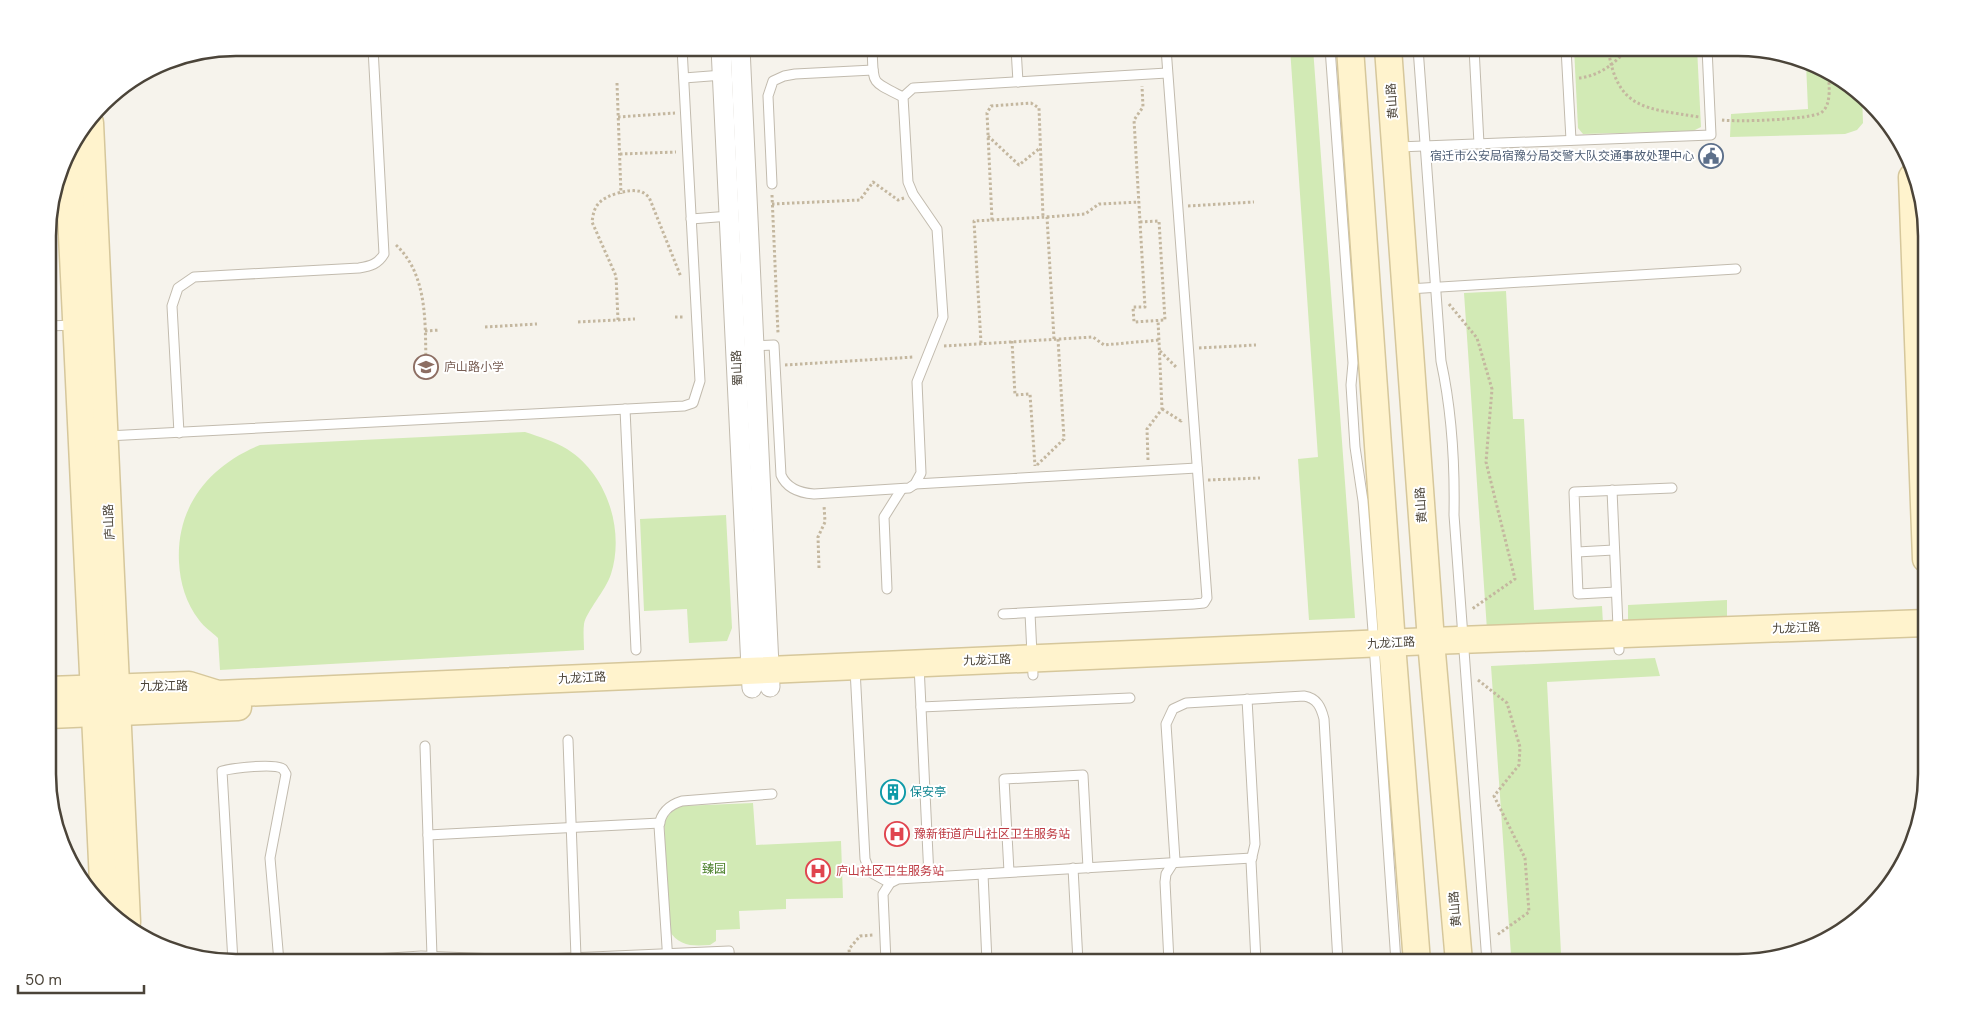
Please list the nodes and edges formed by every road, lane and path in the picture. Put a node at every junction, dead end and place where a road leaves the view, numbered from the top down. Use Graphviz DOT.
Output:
graph roads {
  1 [pos="373,56"];
  2 [pos="683,56"];
  3 [pos="722,56"];
  4 [pos="740,56"];
  5 [pos="872,56"];
  6 [pos="1016,56"];
  7 [pos="1166,56"];
  8 [pos="1331,56"];
  9 [pos="1350,56"];
  10 [pos="1389,56"];
  11 [pos="1419,56"];
  12 [pos="1474,56"];
  13 [pos="1567,56"];
  14 [pos="1609,56"];
  15 [pos="1619,56"];
  16 [pos="1707,56"];
  17 [pos="1610,65"];
  18 [pos="873,70"];
  19 [pos="1167,73"];
  20 [pos="1142,74"];
  21 [pos="723,75"];
  22 [pos="684,78"];
  23 [pos="1568,79"];
  24 [pos="1828,80"];
  25 [pos="1018,82"];
  26 [pos="617,83"];
  27 [pos="903,97"];
  28 [pos="686,112"];
  29 [pos="618,116"];
  30 [pos="1710,118"];
  31 [pos="90,130"];
  32 [pos="988,136"];
  33 [pos="1571,140"];
  34 [pos="1479,144"];
  35 [pos="1425,146"];
  36 [pos="1395,147"];
  37 [pos="1040,148"];
  38 [pos="688,151"];
  39 [pos="620,154"];
  40 [pos="69,170"];
  41 [pos="772,184"];
  42 [pos="621,194"];
  43 [pos="913,194"];
  44 [pos="1913,195"];
  45 [pos="1139,202"];
  46 [pos="1254,202"];
  47 [pos="772,204"];
  48 [pos="1178,206"];
  49 [pos="730,216"];
  50 [pos="1045,217"];
  51 [pos="691,219"];
  52 [pos="992,220"];
  53 [pos="1140,222"];
  54 [pos="384,234"];
  55 [pos="1736,269"];
  56 [pos="682,279"];
  57 [pos="1918,280"];
  58 [pos="1435,287"];
  59 [pos="1406,289"];
  60 [pos="635,319"];
  61 [pos="618,320"];
  62 [pos="1158,320"];
  63 [pos="578,322"];
  64 [pos="537,324"];
  65 [pos="76,325"];
  66 [pos="56,326"];
  67 [pos="485,328"];
  68 [pos="440,330"];
  69 [pos="426,331"];
  70 [pos="778,335"];
  71 [pos="1054,339"];
  72 [pos="1058,339"];
  73 [pos="1159,340"];
  74 [pos="1012,341"];
  75 [pos="981,343"];
  76 [pos="1256,345"];
  77 [pos="745,346"];
  78 [pos="931,347"];
  79 [pos="1188,348"];
  80 [pos="1159,350"];
  81 [pos="926,357"];
  82 [pos="426,364"];
  83 [pos="775,365"];
  84 [pos="1178,378"];
  85 [pos="1162,409"];
  86 [pos="625,410"];
  87 [pos="1180,412"];
  88 [pos="179,433"];
  89 [pos="105,436"];
  90 [pos="1035,467"];
  91 [pos="1197,468"];
  92 [pos="1149,470"];
  93 [pos="1036,477"];
  94 [pos="1260,478"];
  95 [pos="1198,481"];
  96 [pos="915,484"];
  97 [pos="1672,488"];
  98 [pos="901,490"];
  99 [pos="1612,490"];
  100 [pos="823,493"];
  101 [pos="1614,550"];
  102 [pos="1576,552"];
  103 [pos="819,568"];
  104 [pos="887,589"];
  105 [pos="1616,592"];
  106 [pos="1030,613"];
  107 [pos="1003,614"];
  108 [pos="1918,623"];
  109 [pos="1918,638"];
  110 [pos="1618,642"];
  111 [pos="1464,645"];
  112 [pos="1431,649"];
  113 [pos="636,650"];
  114 [pos="1383,652"];
  115 [pos="1033,667"];
  116 [pos="919,672"];
  117 [pos="856,674"];
  118 [pos="760,679"];
  119 [pos="56,691"];
  120 [pos="1130,698"];
  121 [pos="1247,699"];
  122 [pos="105,700"];
  123 [pos="921,707"];
  124 [pos="56,713"];
  125 [pos="568,740"];
  126 [pos="425,746"];
  127 [pos="772,794"];
  128 [pos="660,823"];
  129 [pos="572,829"];
  130 [pos="428,835"];
  131 [pos="1252,858"];
  132 [pos="1174,862"];
  133 [pos="1073,868"];
  134 [pos="1088,868"];
  135 [pos="1009,872"];
  136 [pos="983,874"];
  137 [pos="930,877"];
  138 [pos="890,883"];
  139 [pos="104,896"];
  140 [pos="127,917"];
  141 [pos="884,934"];
  142 [pos="1486,943"];
  143 [pos="233,954"];
  144 [pos="278,954"];
  145 [pos="432,954"];
  146 [pos="576,954"];
  147 [pos="668,954"];
  148 [pos="703,954"];
  149 [pos="729,954"];
  150 [pos="849,954"];
  151 [pos="885,954"];
  152 [pos="987,954"];
  153 [pos="1078,954"];
  154 [pos="1169,954"];
  155 [pos="1256,954"];
  156 [pos="1338,954"];
  157 [pos="1396,954"];
  158 [pos="1416,954"];
  159 [pos="1458,954"];
  160 [pos="1487,954"];
  1 -- 54 [label="lane"];
  2 -- 22 [label="lane"];
  3 -- 21 [label="street, 蜀山路"];
  4 -- 77 [label="street, 蜀山路"];
  5 -- 18 [label="lane"];
  6 -- 25 [label="lane"];
  7 -- 19 [label="lane"];
  8 -- 114 [label="lane"];
  9 -- 114 [label="street"];
  10 -- 36 [label="street, 黄山路"];
  11 -- 35 [label="lane"];
  12 -- 34 [label="lane"];
  13 -- 23 [label="lane"];
  14 -- 17 [label="path"];
  15 -- 17 [label="path"];
  16 -- 30 [label="lane"];
  17 -- 23 [label="path"];
  17 -- 30 [label="path"];
  18 -- 27 [label="lane"];
  18 -- 41 [label="lane"];
  19 -- 20 [label="lane"];
  19 -- 48 [label="lane"];
  20 -- 25 [label="lane"];
  20 -- 45 [label="path"];
  21 -- 22 [label="lane"];
  21 -- 49 [label="street, 蜀山路"];
  22 -- 28 [label="lane"];
  23 -- 33 [label="lane"];
  24 -- 30 [label="path"];
  25 -- 27 [label="lane"];
  26 -- 29 [label="path"];
  27 -- 43 [label="lane"];
  28 -- 29 [label="path"];
  28 -- 38 [label="lane"];
  29 -- 39 [label="path"];
  30 -- 33 [label="lane"];
  31 -- 89 [label="street, 庐山路"];
  32 -- 37 [label="path"];
  32 -- 37 [label="path"];
  32 -- 52 [label="path"];
  33 -- 34 [label="lane"];
  34 -- 35 [label="lane"];
  35 -- 36 [label="lane"];
  35 -- 58 [label="lane"];
  36 -- 59 [label="street, 黄山路"];
  37 -- 50 [label="path"];
  38 -- 39 [label="path"];
  38 -- 51 [label="lane"];
  39 -- 42 [label="path"];
  40 -- 65 [label="street, 庐山路"];
  41 -- 47 [label="path"];
  42 -- 56 [label="path"];
  42 -- 61 [label="path"];
  43 -- 47 [label="path"];
  43 -- 78 [label="lane"];
  44 -- 57 [label="street"];
  45 -- 50 [label="path"];
  45 -- 53 [label="path"];
  46 -- 48 [label="path"];
  47 -- 70 [label="path"];
  48 -- 79 [label="lane"];
  49 -- 51 [label="lane"];
  49 -- 77 [label="street, 蜀山路"];
  50 -- 52 [label="path"];
  50 -- 71 [label="path"];
  51 -- 86 [label="lane"];
  52 -- 75 [label="path"];
  53 -- 62 [label="path"];
  53 -- 62 [label="path"];
  54 -- 69 [label="path"];
  54 -- 88 [label="lane"];
  55 -- 58 [label="lane"];
  58 -- 59 [label="lane"];
  58 -- 111 [label="lane"];
  58 -- 111 [label="path"];
  59 -- 112 [label="street, 黄山路"];
  60 -- 61 [label="path"];
  61 -- 63 [label="path"];
  62 -- 73 [label="path"];
  64 -- 67 [label="path"];
  65 -- 66 [label="lane"];
  65 -- 122 [label="street, 庐山路"];
  68 -- 69 [label="path"];
  69 -- 82 [label="path"];
  71 -- 72 [label="path"];
  71 -- 74 [label="path"];
  72 -- 73 [label="path"];
  72 -- 90 [label="path"];
  73 -- 80 [label="path"];
  74 -- 75 [label="path"];
  74 -- 90 [label="path"];
  75 -- 78 [label="path"];
  76 -- 79 [label="path"];
  77 -- 83 [label="lane"];
  77 -- 118 [label="street, 蜀山路"];
  78 -- 81 [label="lane"];
  79 -- 91 [label="lane"];
  80 -- 84 [label="path"];
  80 -- 85 [label="path"];
  81 -- 83 [label="path"];
  81 -- 96 [label="lane"];
  83 -- 100 [label="lane"];
  85 -- 87 [label="path"];
  85 -- 92 [label="path"];
  86 -- 88 [label="lane"];
  86 -- 113 [label="lane"];
  88 -- 89 [label="lane"];
  89 -- 122 [label="street, 庐山路"];
  90 -- 93 [label="path"];
  91 -- 92 [label="lane"];
  91 -- 95 [label="lane"];
  92 -- 93 [label="lane"];
  93 -- 96 [label="lane"];
  94 -- 95 [label="path"];
  95 -- 106 [label="lane"];
  96 -- 98 [label="lane"];
  97 -- 99 [label="lane"];
  98 -- 100 [label="lane"];
  98 -- 104 [label="lane"];
  99 -- 101 [label="lane"];
  99 -- 102 [label="lane"];
  100 -- 103 [label="path"];
  101 -- 102 [label="lane"];
  101 -- 105 [label="lane"];
  102 -- 105 [label="lane"];
  105 -- 110 [label="lane"];
  106 -- 107 [label="lane"];
  106 -- 115 [label="lane"];
  108 -- 110 [label="street, 九龙江路"];
  109 -- 110 [label="street, 九龙江路"];
  110 -- 111 [label="street, 九龙江路"];
  111 -- 112 [label="street, 九龙江路"];
  111 -- 142 [label="lane"];
  111 -- 142 [label="path"];
  112 -- 114 [label="street, 九龙江路"];
  112 -- 159 [label="street, 黄山路"];
  114 -- 115 [label="street, 九龙江路"];
  114 -- 157 [label="lane"];
  114 -- 158 [label="street"];
  115 -- 116 [label="street, 九龙江路"];
  116 -- 117 [label="street, 九龙江路"];
  116 -- 123 [label="lane"];
  117 -- 118 [label="street, 九龙江路"];
  117 -- 138 [label="lane"];
  118 -- 122 [label="street, 九龙江路"];
  119 -- 122 [label="street, 九龙江路"];
  120 -- 123 [label="lane"];
  121 -- 131 [label="lane"];
  121 -- 132 [label="lane"];
  121 -- 156 [label="lane"];
  122 -- 124 [label="street, 九龙江路"];
  122 -- 139 [label="street, 庐山路"];
  122 -- 140 [label="street, 庐山路"];
  123 -- 137 [label="lane"];
  125 -- 129 [label="lane"];
  126 -- 130 [label="lane"];
  127 -- 128 [label="lane"];
  128 -- 129 [label="lane"];
  128 -- 147 [label="lane"];
  129 -- 130 [label="lane"];
  129 -- 146 [label="lane"];
  130 -- 145 [label="lane"];
  131 -- 132 [label="lane"];
  131 -- 155 [label="lane"];
  132 -- 134 [label="lane"];
  132 -- 154 [label="lane"];
  133 -- 134 [label="lane"];
  133 -- 135 [label="lane"];
  133 -- 153 [label="lane"];
  134 -- 135 [label="lane"];
  135 -- 136 [label="lane"];
  136 -- 137 [label="lane"];
  136 -- 152 [label="lane"];
  137 -- 138 [label="lane"];
  138 -- 141 [label="lane"];
  141 -- 150 [label="path"];
  141 -- 151 [label="lane"];
  142 -- 160 [label="lane"];
  143 -- 144 [label="lane"];
  148 -- 149 [label="lane"];
}
